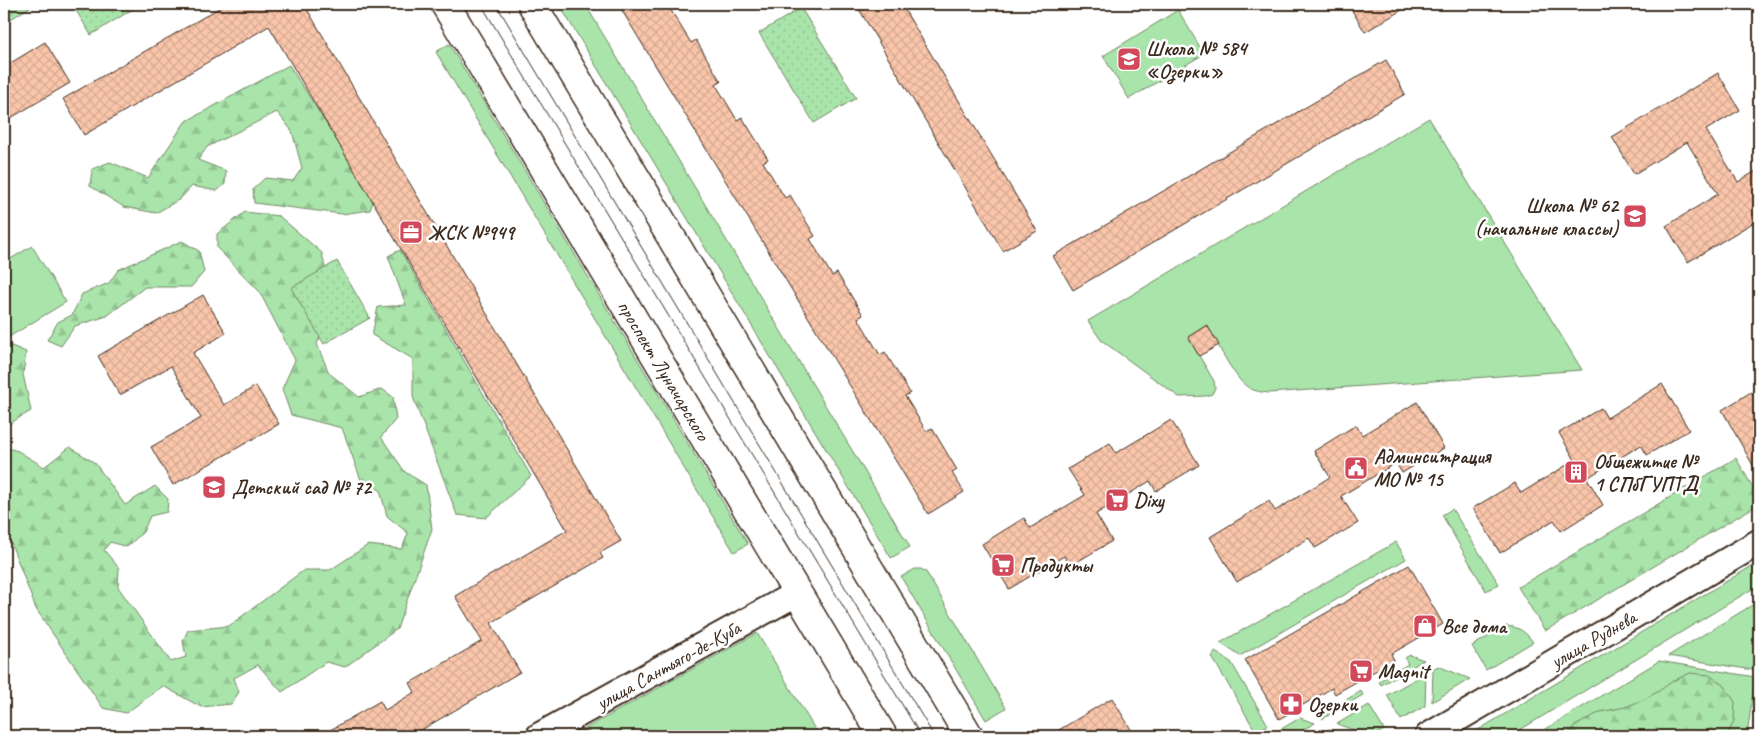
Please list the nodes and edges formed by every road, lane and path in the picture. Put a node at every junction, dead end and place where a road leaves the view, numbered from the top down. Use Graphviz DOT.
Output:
graph roads {
  1 [pos="445,4"];
  2 [pos="532,4"];
  3 [pos="1759,542"];
  4 [pos="797,593"];
  5 [pos="539,736"];
  6 [pos="883,736"];
  7 [pos="969,736"];
  8 [pos="1428,736"];
  1 -- 4 [label="main road, проспект Луначарского"];
  2 -- 7 [label="main road"];
  3 -- 8 [label="street, улица Руднева"];
  4 -- 5 [label="street, улица Сантьяго-де-Куба"];
  4 -- 6 [label="main road, проспект Луначарского"];
}
